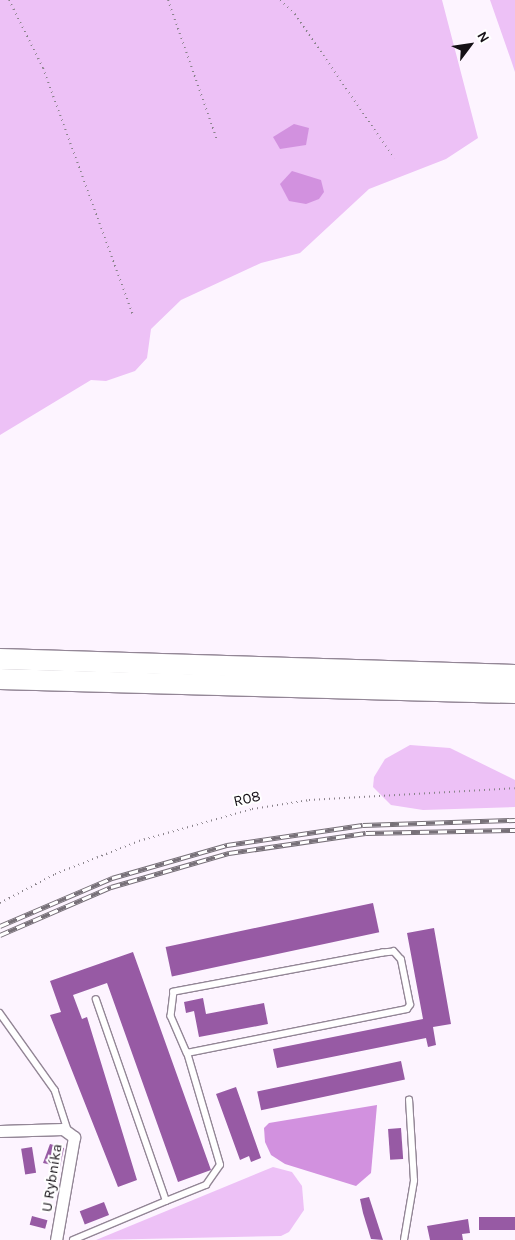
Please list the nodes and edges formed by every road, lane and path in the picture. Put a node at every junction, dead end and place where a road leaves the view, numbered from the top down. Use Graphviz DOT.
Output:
graph roads {
  1 [pos="9,0"];
  2 [pos="168,0"];
  3 [pos="280,0"];
  4 [pos="217,140"];
  5 [pos="394,158"];
  6 [pos="133,314"];
  7 [pos="0,659"];
  8 [pos="515,675"];
  9 [pos="0,678"];
  10 [pos="515,693"];
  11 [pos="515,788"];
  12 [pos="0,903"];
  13 [pos="96,1000"];
  14 [pos="0,1013"];
  15 [pos="187,1052"];
  16 [pos="409,1100"];
  17 [pos="68,1130"];
  18 [pos="0,1131"];
  19 [pos="166,1201"];
  20 [pos="56,1240"];
  21 [pos="72,1240"];
  22 [pos="404,1240"];
  1 -- 6 [label="path"];
  2 -- 4 [label="path"];
  3 -- 5 [label="path"];
  7 -- 8 [label="highway"];
  9 -- 10 [label="highway"];
  11 -- 12 [label="path, R08"];
  13 -- 19 [label="lane"];
  14 -- 17 [label="lane"];
  15 -- 15 [label="lane"];
  15 -- 19 [label="lane"];
  16 -- 22 [label="lane"];
  17 -- 18 [label="street, U Rybníka"];
  17 -- 20 [label="street, U Rybníka"];
  19 -- 21 [label="lane"];
}
